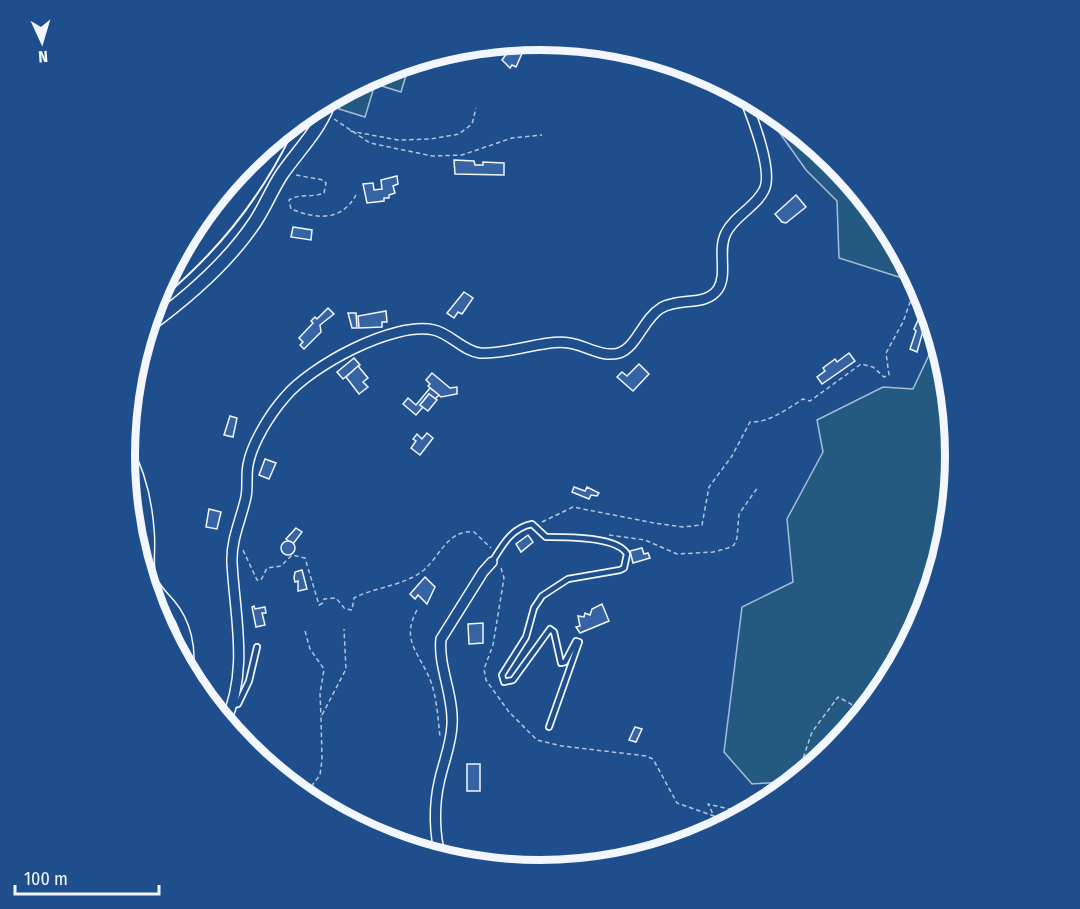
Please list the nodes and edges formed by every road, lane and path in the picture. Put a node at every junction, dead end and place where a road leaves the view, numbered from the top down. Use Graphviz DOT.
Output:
graph roads {
  1 [pos="747,107"];
  2 [pos="476,108"];
  3 [pos="327,111"];
  4 [pos="326,114"];
  5 [pos="350,131"];
  6 [pos="542,135"];
  7 [pos="272,151"];
  8 [pos="284,172"];
  9 [pos="356,195"];
  10 [pos="179,272"];
  11 [pos="912,296"];
  12 [pos="159,318"];
  13 [pos="135,462"];
  14 [pos="758,487"];
  15 [pos="237,525"];
  16 [pos="536,525"];
  17 [pos="603,534"];
  18 [pos="149,559"];
  19 [pos="494,559"];
  20 [pos="156,586"];
  21 [pos="417,610"];
  22 [pos="344,629"];
  23 [pos="305,631"];
  24 [pos="257,646"];
  25 [pos="189,657"];
  26 [pos="232,705"];
  27 [pos="855,709"];
  28 [pos="229,713"];
  29 [pos="321,717"];
  30 [pos="549,727"];
  31 [pos="440,740"];
  32 [pos="801,764"];
  33 [pos="313,790"];
  34 [pos="733,810"];
  35 [pos="439,847"];
  1 -- 15 [label="street"];
  2 -- 5 [label="path"];
  3 -- 4 [label="street"];
  4 -- 5 [label="path"];
  4 -- 8 [label="street"];
  5 -- 6 [label="path"];
  7 -- 10 [label="highway"];
  8 -- 9 [label="path"];
  8 -- 12 [label="street"];
  11 -- 16 [label="path"];
  13 -- 18 [label="street"];
  14 -- 17 [label="path"];
  15 -- 19 [label="path"];
  15 -- 26 [label="street"];
  16 -- 19 [label="lane"];
  16 -- 30 [label="lane"];
  19 -- 34 [label="path"];
  19 -- 35 [label="street"];
  20 -- 25 [label="street"];
  21 -- 31 [label="path"];
  22 -- 29 [label="path"];
  23 -- 29 [label="path"];
  24 -- 26 [label="lane"];
  26 -- 28 [label="street"];
  27 -- 32 [label="path"];
  29 -- 33 [label="path"];
}
